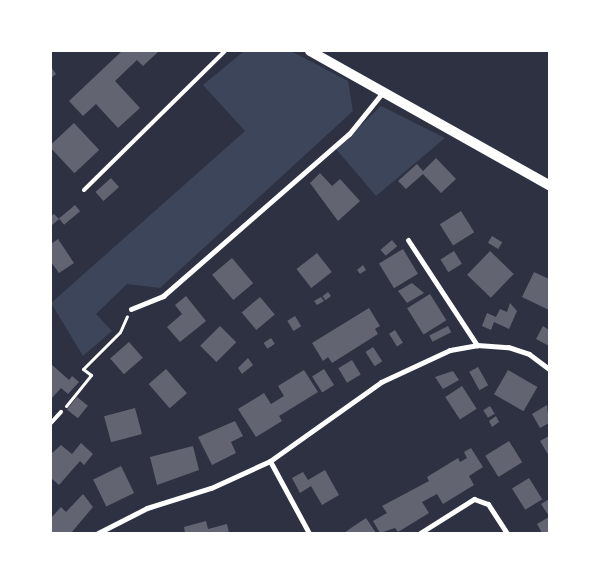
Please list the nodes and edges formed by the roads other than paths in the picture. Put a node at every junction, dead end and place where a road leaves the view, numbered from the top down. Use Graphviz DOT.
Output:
graph roads {
  1 [pos="225,51"];
  2 [pos="310,51"];
  3 [pos="383,92"];
  4 [pos="549,185"];
  5 [pos="84,190"];
  6 [pos="408,240"];
  7 [pos="131,309"];
  8 [pos="477,345"];
  9 [pos="549,369"];
  10 [pos="61,412"];
  11 [pos="51,423"];
  12 [pos="270,461"];
  13 [pos="98,533"];
  14 [pos="309,533"];
  15 [pos="420,533"];
  16 [pos="506,533"];
  1 -- 5 [label="lane"];
  2 -- 3 [label="main road"];
  3 -- 4 [label="main road"];
  3 -- 7 [label="street"];
  6 -- 8 [label="street"];
  8 -- 9 [label="street"];
  8 -- 12 [label="street"];
  10 -- 11 [label="lane"];
  12 -- 13 [label="street"];
  12 -- 14 [label="street"];
  15 -- 16 [label="street"];
}
